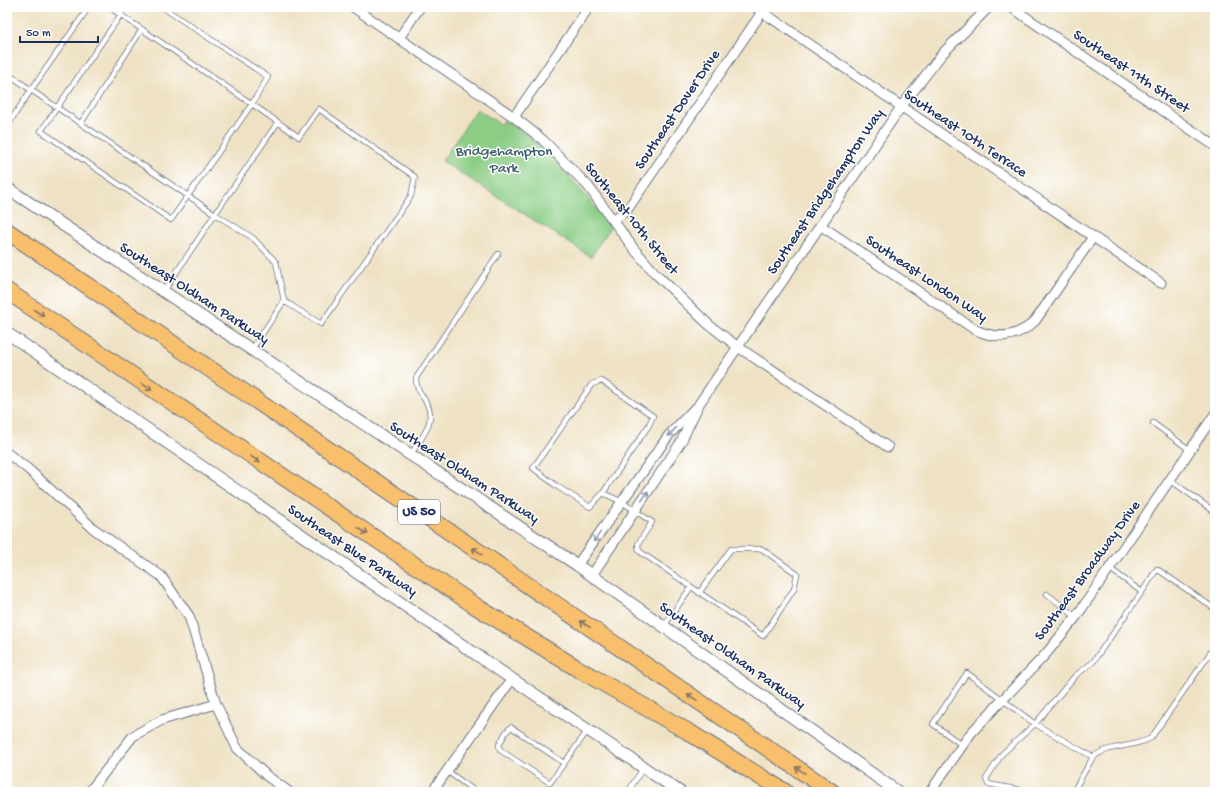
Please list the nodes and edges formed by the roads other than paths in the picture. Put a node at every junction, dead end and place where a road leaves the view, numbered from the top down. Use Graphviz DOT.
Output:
graph roads {
  1 [pos="89,7"];
  2 [pos="109,7"];
  3 [pos="126,7"];
  4 [pos="162,7"];
  5 [pos="353,7"];
  6 [pos="420,7"];
  7 [pos="589,7"];
  8 [pos="989,7"];
  9 [pos="1011,7"];
  10 [pos="758,9"];
  11 [pos="120,14"];
  12 [pos="142,29"];
  13 [pos="399,38"];
  14 [pos="7,73"];
  15 [pos="31,90"];
  16 [pos="252,104"];
  17 [pos="56,107"];
  18 [pos="901,107"];
  19 [pos="514,117"];
  20 [pos="278,122"];
  21 [pos="81,123"];
  22 [pos="7,126"];
  23 [pos="1215,146"];
  24 [pos="7,188"];
  25 [pos="189,196"];
  26 [pos="215,214"];
  27 [pos="613,220"];
  28 [pos="820,225"];
  29 [pos="7,231"];
  30 [pos="1093,237"];
  31 [pos="498,254"];
  32 [pos="1161,283"];
  33 [pos="7,292"];
  34 [pos="163,292"];
  35 [pos="284,300"];
  36 [pos="7,333"];
  37 [pos="738,347"];
  38 [pos="251,350"];
  39 [pos="700,404"];
  40 [pos="1214,419"];
  41 [pos="1153,423"];
  42 [pos="888,447"];
  43 [pos="1190,450"];
  44 [pos="7,453"];
  45 [pos="410,455"];
  46 [pos="1170,480"];
  47 [pos="604,494"];
  48 [pos="622,502"];
  49 [pos="636,510"];
  50 [pos="1215,512"];
  51 [pos="578,565"];
  52 [pos="1109,568"];
  53 [pos="592,575"];
  54 [pos="691,587"];
  55 [pos="1142,592"];
  56 [pos="700,593"];
  57 [pos="1047,594"];
  58 [pos="1215,609"];
  59 [pos="1076,617"];
  60 [pos="664,626"];
  61 [pos="1215,646"];
  62 [pos="512,679"];
  63 [pos="1002,700"];
  64 [pos="216,704"];
  65 [pos="1035,724"];
  66 [pos="588,730"];
  67 [pos="962,745"];
  68 [pos="1093,757"];
  69 [pos="564,763"];
  70 [pos="643,767"];
  71 [pos="447,772"];
  72 [pos="89,792"];
  73 [pos="288,792"];
  74 [pos="432,792"];
  75 [pos="476,792"];
  76 [pos="628,792"];
  77 [pos="680,792"];
  78 [pos="785,792"];
  79 [pos="832,792"];
  80 [pos="898,792"];
  81 [pos="930,792"];
  82 [pos="1033,792"];
  83 [pos="1073,792"];
  1 -- 15 [label="lane"];
  2 -- 11 [label="lane"];
  3 -- 11 [label="lane"];
  4 -- 16 [label="lane"];
  5 -- 13 [label="street, Southeast 10th Street"];
  6 -- 13 [label="street"];
  7 -- 19 [label="street"];
  8 -- 18 [label="street, Southeast Bridgehampton Way"];
  9 -- 23 [label="street, Southeast 11th Street"];
  10 -- 18 [label="street, Southeast 10th Terrace"];
  10 -- 27 [label="street, Southeast Dover Drive"];
  11 -- 12 [label="lane"];
  11 -- 17 [label="lane"];
  12 -- 16 [label="lane"];
  12 -- 21 [label="lane"];
  13 -- 19 [label="street, Southeast 10th Street"];
  14 -- 15 [label="lane"];
  15 -- 17 [label="lane"];
  15 -- 22 [label="lane"];
  16 -- 20 [label="lane"];
  16 -- 25 [label="lane"];
  17 -- 21 [label="lane"];
  17 -- 25 [label="lane"];
  18 -- 28 [label="street, Southeast Bridgehampton Way"];
  18 -- 30 [label="street, Southeast 10th Terrace"];
  19 -- 27 [label="street, Southeast 10th Street"];
  20 -- 26 [label="lane"];
  20 -- 35 [label="lane"];
  21 -- 25 [label="lane"];
  24 -- 34 [label="street, Southeast Oldham Parkway"];
  25 -- 26 [label="lane"];
  26 -- 34 [label="lane"];
  26 -- 35 [label="lane"];
  27 -- 37 [label="street, Southeast 10th Street"];
  28 -- 30 [label="street, Southeast London Way"];
  28 -- 37 [label="street, Southeast Bridgehampton Way"];
  79 -- 29 [label="highway, US 50, one-way"];
  30 -- 32 [label="street, Southeast 10th Terrace"];
  31 -- 45 [label="lane"];
  33 -- 78 [label="highway, one-way"];
  34 -- 38 [label="street, Southeast Oldham Parkway"];
  35 -- 38 [label="lane"];
  36 -- 62 [label="street, Southeast Blue Parkway"];
  37 -- 39 [label="street, Southeast Bridgehampton Way"];
  37 -- 42 [label="street, Southeast 10th Street"];
  38 -- 45 [label="street, Southeast Oldham Parkway"];
  39 -- 48 [label="street, Southeast Bridgehampton Way, one-way"];
  49 -- 39 [label="street, Southeast Bridgehampton Way, one-way"];
  40 -- 43 [label="street, Southeast Broadway Drive"];
  41 -- 43 [label="lane"];
  43 -- 46 [label="street, Southeast Broadway Drive"];
  44 -- 64 [label="street"];
  45 -- 51 [label="street, Southeast Oldham Parkway"];
  46 -- 50 [label="lane"];
  46 -- 52 [label="street, Southeast Broadway Drive"];
  47 -- 47 [label="lane"];
  47 -- 48 [label="lane"];
  48 -- 49 [label="lane"];
  48 -- 51 [label="street, Southeast Bridgehampton Way, one-way"];
  49 -- 53 [label="street, Southeast Bridgehampton Way"];
  49 -- 54 [label="lane"];
  51 -- 53 [label="street, Southeast Oldham Parkway"];
  52 -- 55 [label="lane"];
  52 -- 59 [label="street, Southeast Broadway Drive"];
  53 -- 60 [label="street, Southeast Oldham Parkway"];
  54 -- 56 [label="lane"];
  54 -- 60 [label="lane"];
  55 -- 58 [label="lane"];
  55 -- 65 [label="lane"];
  56 -- 56 [label="lane"];
  57 -- 59 [label="lane"];
  59 -- 63 [label="street, Southeast Broadway Drive"];
  60 -- 80 [label="street, Southeast Oldham Parkway"];
  61 -- 68 [label="lane"];
  62 -- 66 [label="street, Southeast Blue Parkway"];
  62 -- 71 [label="street"];
  63 -- 65 [label="lane"];
  63 -- 67 [label="street, Southeast Broadway Drive"];
  63 -- 67 [label="lane"];
  64 -- 72 [label="street"];
  64 -- 73 [label="street"];
  65 -- 68 [label="lane"];
  65 -- 82 [label="lane"];
  66 -- 69 [label="lane"];
  66 -- 70 [label="street, Southeast Blue Parkway"];
  67 -- 81 [label="street, Southeast Broadway Drive"];
  68 -- 83 [label="lane"];
  69 -- 69 [label="lane"];
  70 -- 76 [label="lane"];
  70 -- 77 [label="street, Southeast Blue Parkway"];
  71 -- 74 [label="street"];
  71 -- 75 [label="lane"];
}
